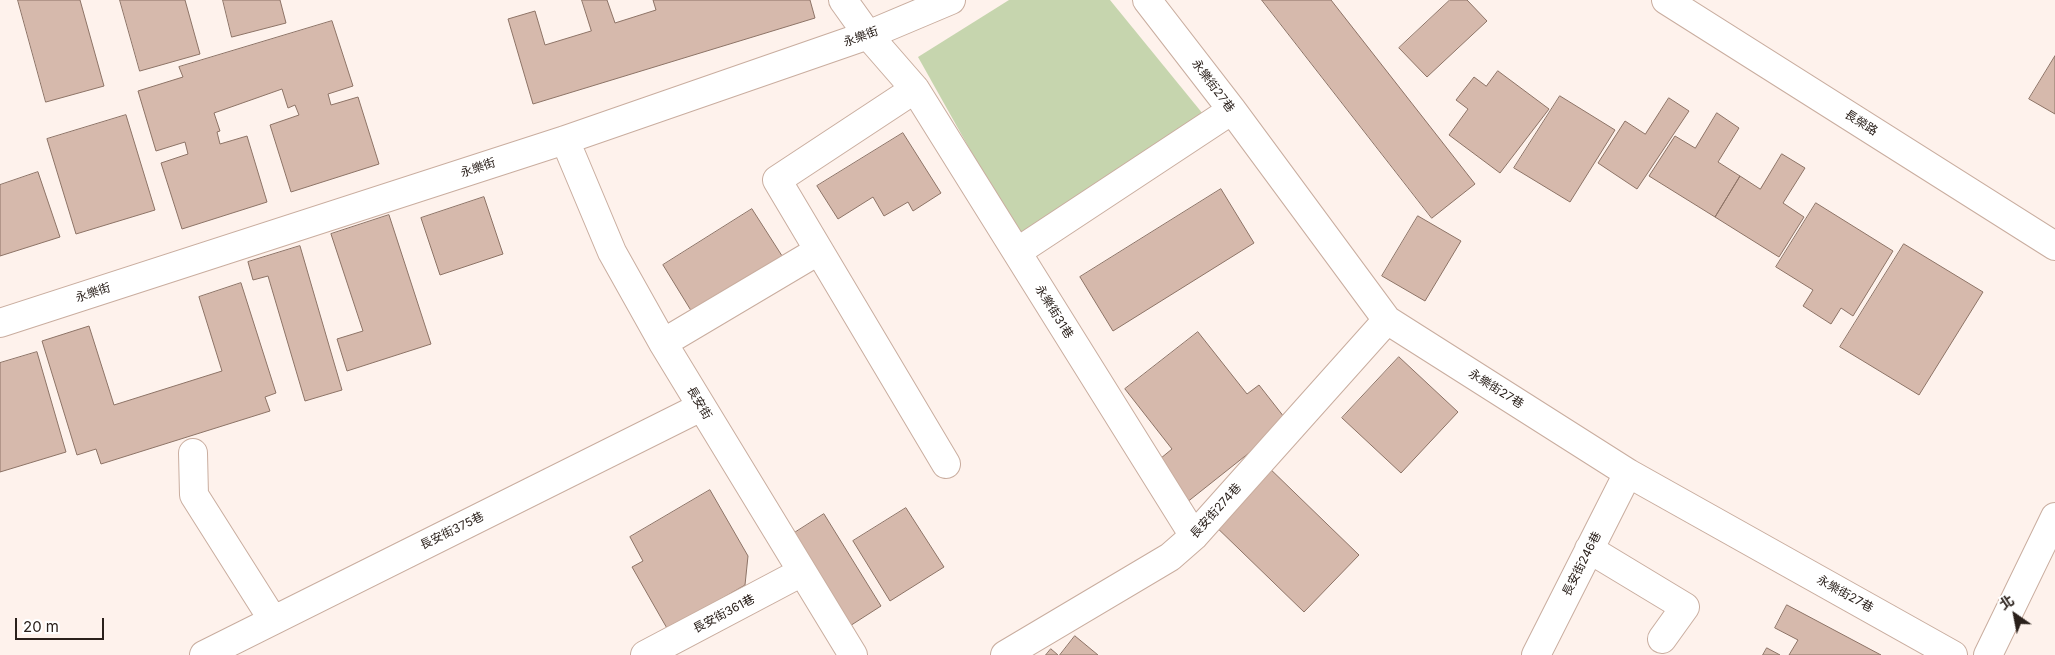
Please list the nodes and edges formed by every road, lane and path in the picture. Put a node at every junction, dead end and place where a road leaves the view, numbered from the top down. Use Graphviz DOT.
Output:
graph roads {
  1 [pos="843,0"];
  2 [pos="951,0"];
  3 [pos="1147,0"];
  4 [pos="1666,0"];
  5 [pos="868,35"];
  6 [pos="915,89"];
  7 [pos="1232,110"];
  8 [pos="565,140"];
  9 [pos="2055,246"];
  10 [pos="818,251"];
  11 [pos="1017,252"];
  12 [pos="1387,320"];
  13 [pos="0,323"];
  14 [pos="663,343"];
  15 [pos="701,407"];
  16 [pos="193,453"];
  17 [pos="946,464"];
  18 [pos="1628,473"];
  19 [pos="2055,517"];
  20 [pos="1194,536"];
  21 [pos="1589,549"];
  22 [pos="802,572"];
  23 [pos="273,620"];
  24 [pos="1662,639"];
  25 [pos="204,655"];
  26 [pos="645,655"];
  27 [pos="854,655"];
  28 [pos="1005,655"];
  29 [pos="1536,655"];
  30 [pos="1953,655"];
  31 [pos="1988,655"];
  1 -- 5 [label="street, 永樂街31巷"];
  2 -- 5 [label="street, 永樂街"];
  3 -- 7 [label="street, 永樂街27巷"];
  4 -- 9 [label="street, 長榮路"];
  5 -- 6 [label="street, 永樂街31巷"];
  5 -- 8 [label="street, 永樂街"];
  6 -- 10 [label="street"];
  6 -- 11 [label="street, 永樂街31巷"];
  7 -- 11 [label="street"];
  7 -- 12 [label="street, 永樂街27巷"];
  8 -- 13 [label="street, 永樂街"];
  8 -- 14 [label="street, 長安街"];
  10 -- 14 [label="street"];
  10 -- 17 [label="street"];
  11 -- 20 [label="street, 永樂街31巷"];
  12 -- 18 [label="street, 永樂街27巷"];
  12 -- 20 [label="street, 長安街274巷"];
  14 -- 15 [label="street, 長安街"];
  15 -- 22 [label="street, 長安街"];
  15 -- 23 [label="street, 長安街375巷"];
  16 -- 23 [label="street"];
  18 -- 21 [label="street, 長安街246巷"];
  18 -- 30 [label="street, 永樂街27巷"];
  19 -- 31 [label="street"];
  20 -- 28 [label="street, 長安街274巷"];
  21 -- 24 [label="street"];
  21 -- 29 [label="street, 長安街246巷"];
  22 -- 26 [label="street, 長安街361巷"];
  22 -- 27 [label="street, 長安街"];
  23 -- 25 [label="street, 長安街375巷"];
}
